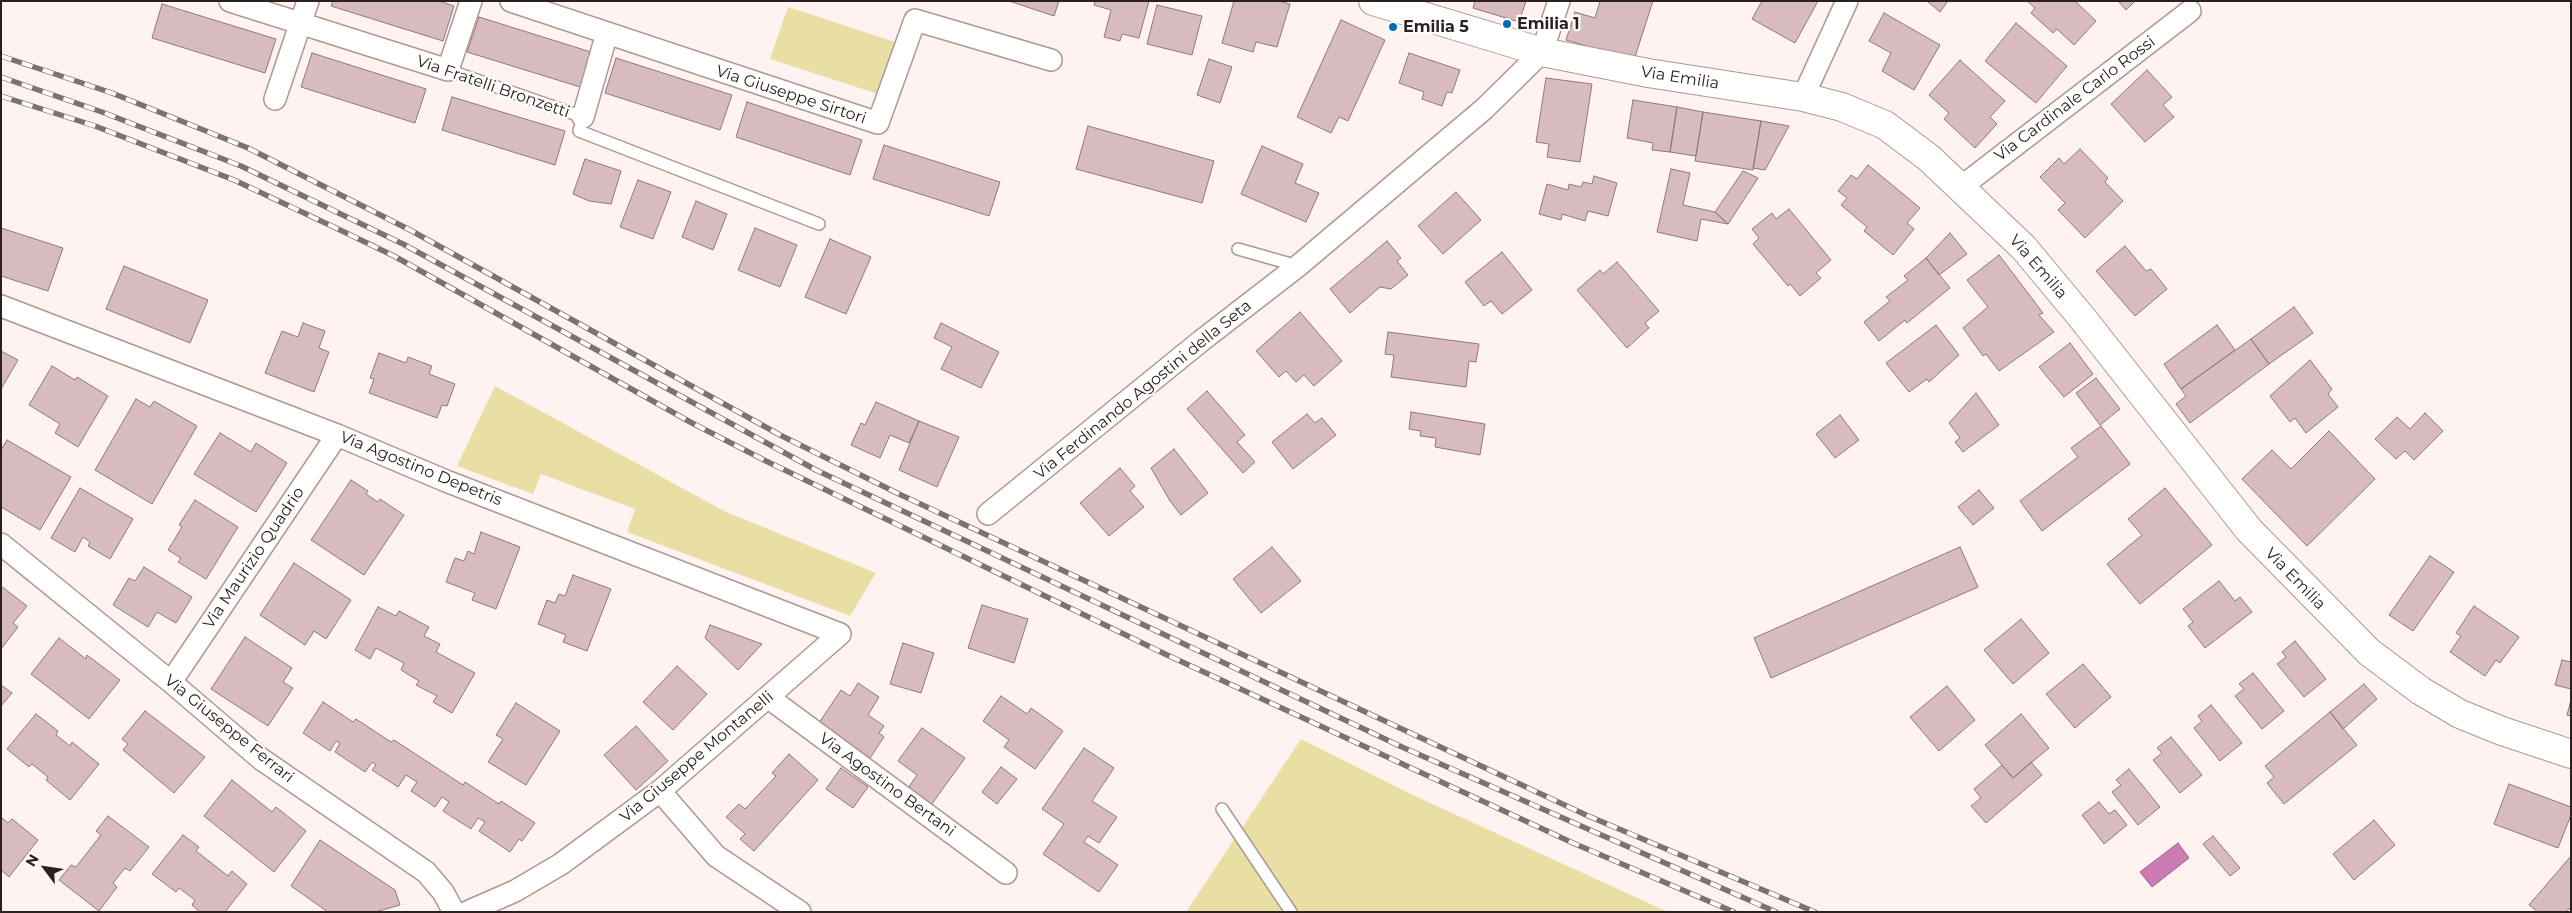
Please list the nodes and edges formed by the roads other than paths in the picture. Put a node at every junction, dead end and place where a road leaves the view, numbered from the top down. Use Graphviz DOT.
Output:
graph roads {
  1 [pos="230,1"];
  2 [pos="308,1"];
  3 [pos="471,1"];
  4 [pos="511,1"];
  5 [pos="1373,1"];
  6 [pos="1559,1"];
  7 [pos="1847,1"];
  8 [pos="2190,12"];
  9 [pos="301,24"];
  10 [pos="608,34"];
  11 [pos="1542,52"];
  12 [pos="1051,60"];
  13 [pos="448,70"];
  14 [pos="1803,96"];
  15 [pos="275,99"];
  16 [pos="583,117"];
  17 [pos="1961,187"];
  18 [pos="819,224"];
  19 [pos="1238,249"];
  20 [pos="1298,266"];
  21 [pos="1,306"];
  22 [pos="337,434"];
  23 [pos="988,514"];
  24 [pos="1,544"];
  25 [pos="840,634"];
  26 [pos="171,682"];
  27 [pos="768,698"];
  28 [pos="2571,754"];
  29 [pos="660,791"];
  30 [pos="1222,809"];
  31 [pos="1006,873"];
  32 [pos="454,912"];
  33 [pos="467,912"];
  34 [pos="800,912"];
  35 [pos="1291,912"];
  1 -- 9 [label="street, Via Fratelli Bronzetti"];
  2 -- 9 [label="street"];
  3 -- 13 [label="street"];
  4 -- 10 [label="street, Via Giuseppe Sirtori"];
  5 -- 11 [label="main road, Via Emilia"];
  6 -- 11 [label="street"];
  7 -- 14 [label="street"];
  8 -- 17 [label="street, Via Cardinale Carlo Rossi"];
  9 -- 13 [label="street, Via Fratelli Bronzetti"];
  9 -- 15 [label="street"];
  10 -- 12 [label="street, Via Giuseppe Sirtori"];
  10 -- 16 [label="street"];
  11 -- 14 [label="main road, Via Emilia"];
  11 -- 20 [label="street, Via Ferdinando Agostini della Seta"];
  13 -- 16 [label="lane, Via Fratelli Bronzetti"];
  14 -- 17 [label="main road, Via Emilia"];
  16 -- 18 [label="lane, Via Fratelli Bronzetti"];
  17 -- 28 [label="main road, Via Emilia"];
  19 -- 20 [label="lane"];
  20 -- 23 [label="street, Via Ferdinando Agostini della Seta"];
  21 -- 22 [label="street, Via Agostino Depetris"];
  22 -- 25 [label="street, Via Agostino Depetris"];
  22 -- 26 [label="street, Via Maurizio Quadrio"];
  24 -- 26 [label="street, Via Giuseppe Ferrari"];
  25 -- 27 [label="street, Via Giuseppe Montanelli"];
  26 -- 32 [label="street, Via Giuseppe Ferrari"];
  27 -- 29 [label="street, Via Giuseppe Montanelli"];
  27 -- 31 [label="street, Via Agostino Bertani"];
  29 -- 33 [label="street, Via Giuseppe Montanelli"];
  29 -- 34 [label="street"];
  30 -- 35 [label="lane"];
}
